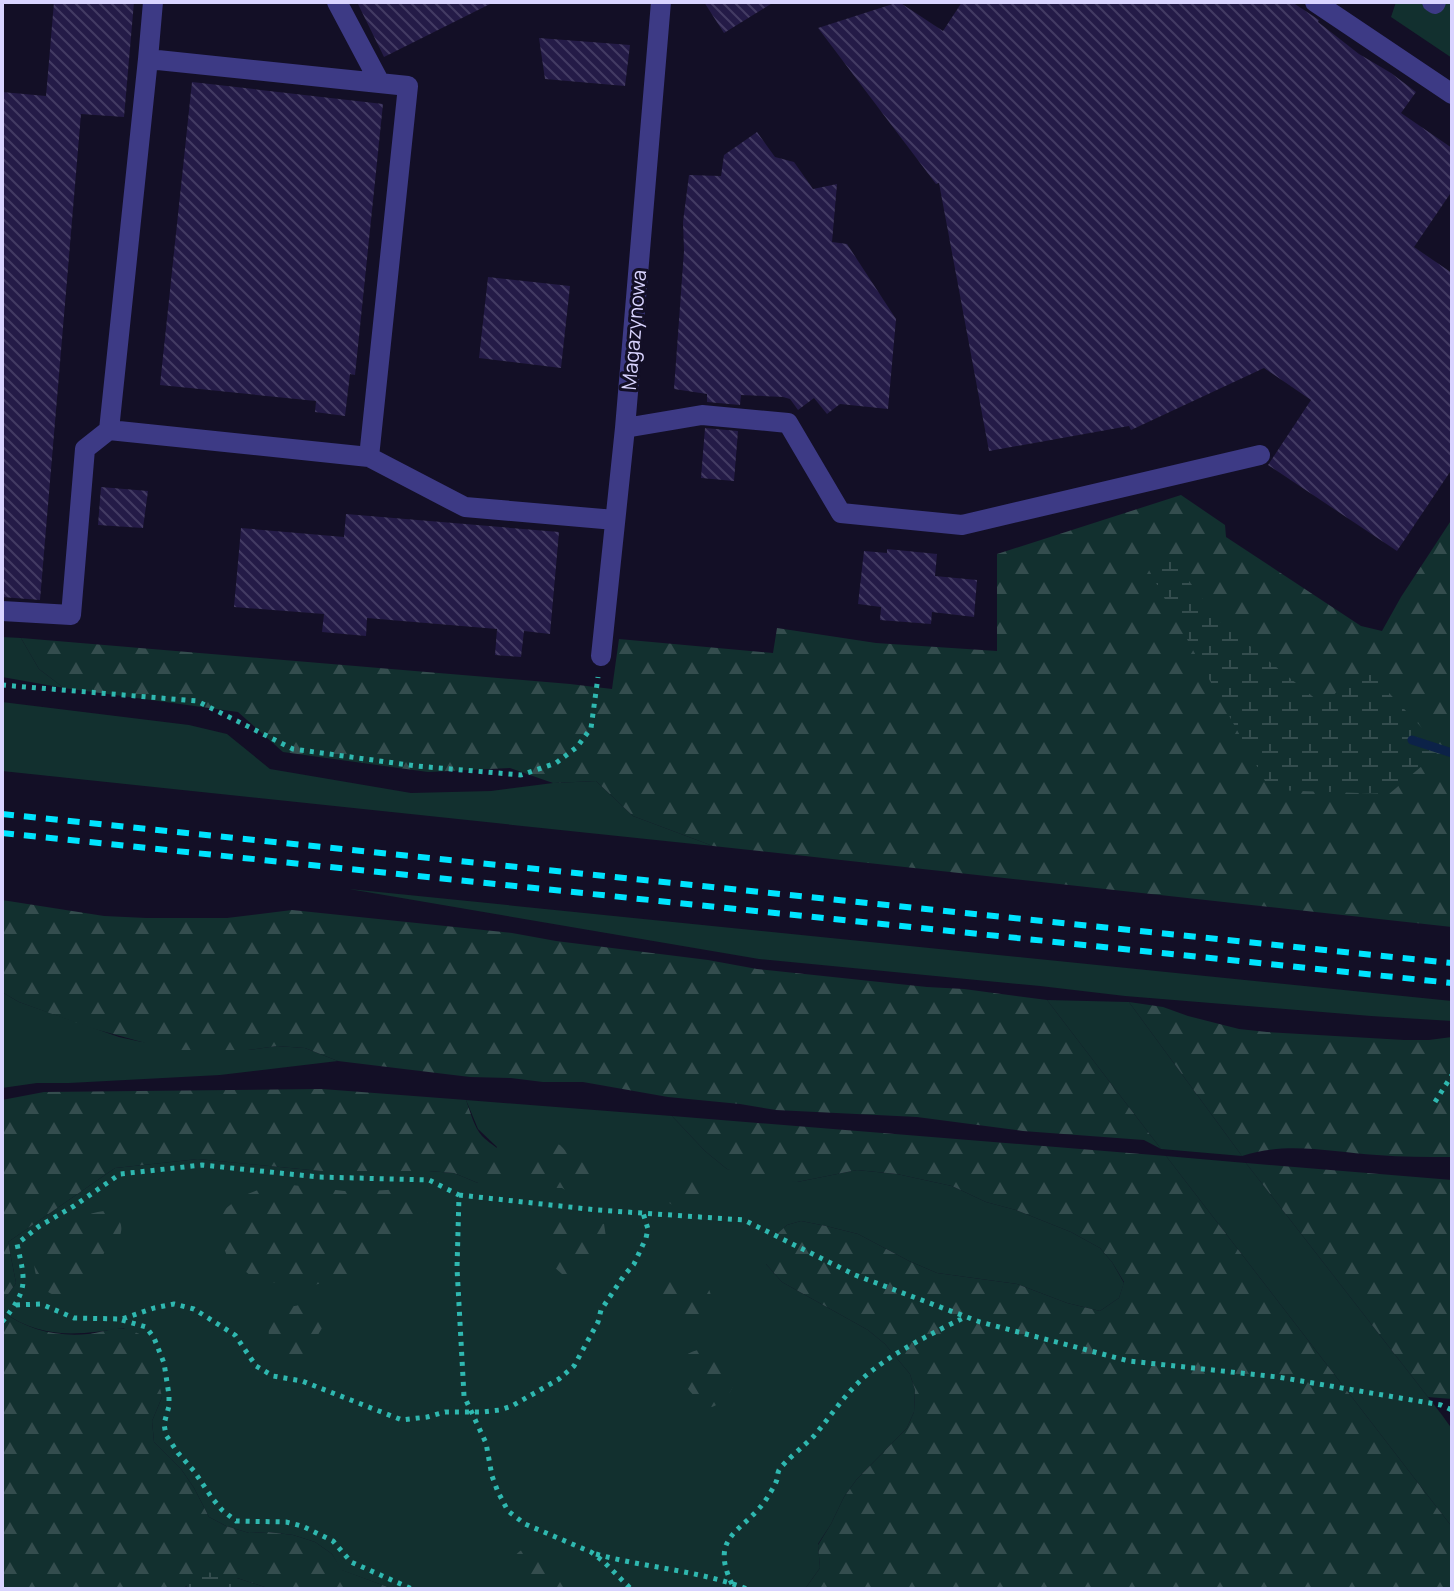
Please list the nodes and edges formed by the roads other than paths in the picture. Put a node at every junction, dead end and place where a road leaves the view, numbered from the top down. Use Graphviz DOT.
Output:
graph roads {
  1 [pos="153,2"];
  2 [pos="337,2"];
  3 [pos="661,2"];
  4 [pos="1315,2"];
  5 [pos="148,59"];
  6 [pos="380,83"];
  7 [pos="1452,94"];
  8 [pos="625,428"];
  9 [pos="109,430"];
  10 [pos="1260,455"];
  11 [pos="369,457"];
  12 [pos="615,520"];
  13 [pos="2,611"];
  14 [pos="601,656"];
  1 -- 5 [label="lane"];
  2 -- 6 [label="lane"];
  3 -- 8 [label="lane, Magazynowa"];
  4 -- 7 [label="lane"];
  5 -- 6 [label="lane"];
  5 -- 9 [label="lane"];
  6 -- 11 [label="lane"];
  8 -- 10 [label="lane"];
  8 -- 12 [label="lane, Magazynowa"];
  9 -- 11 [label="lane"];
  9 -- 13 [label="lane"];
  11 -- 12 [label="lane"];
  12 -- 14 [label="lane, Magazynowa"];
}
